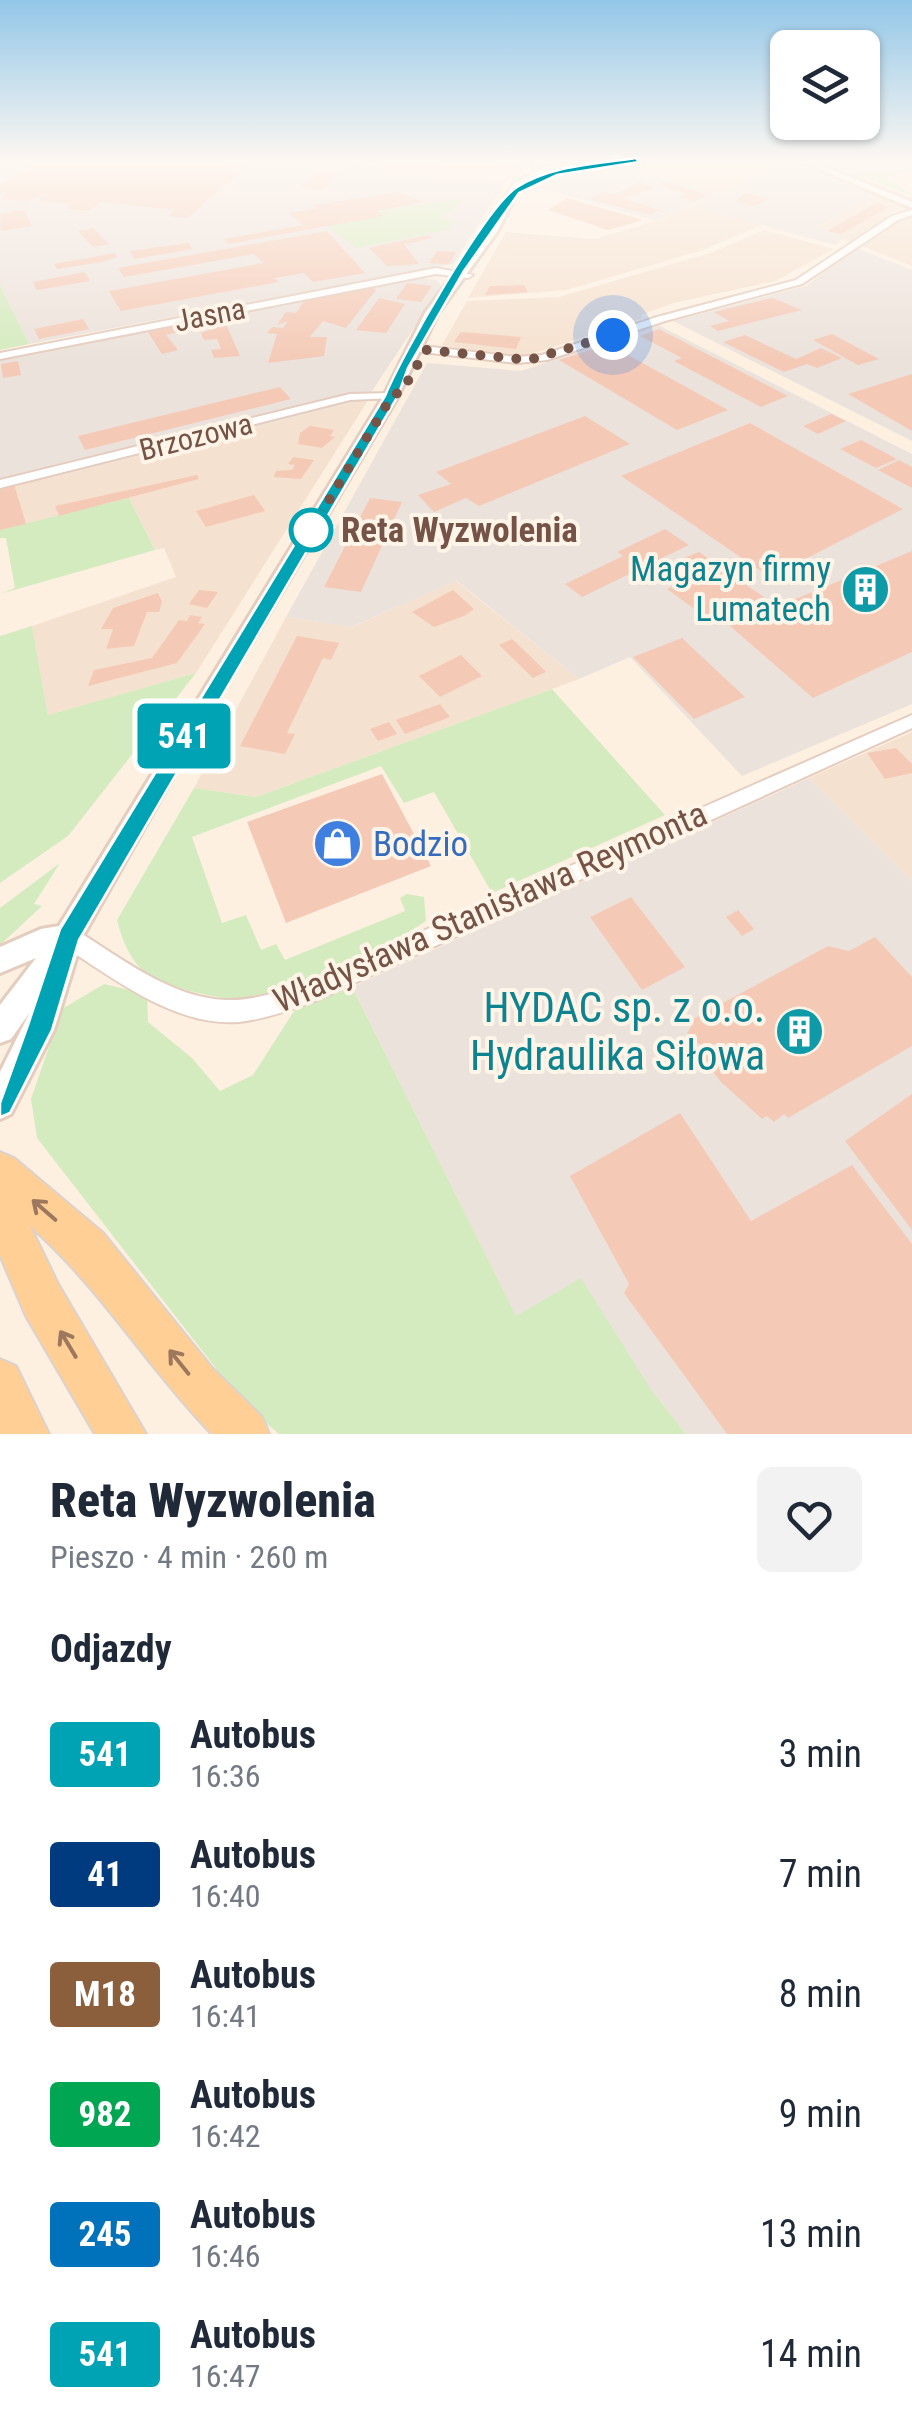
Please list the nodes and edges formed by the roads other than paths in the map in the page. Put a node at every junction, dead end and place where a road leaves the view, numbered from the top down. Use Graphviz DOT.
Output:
graph roads {
  1 [pos="492,228"];
  2 [pos="880,228"];
  3 [pos="461,274"];
  4 [pos="420,349"];
  5 [pos="0,356"];
  6 [pos="392,396"];
  7 [pos="0,484"];
  8 [pos="912,721"];
  9 [pos="68,937"];
  10 [pos="0,960"];
  11 [pos="0,1029"];
  12 [pos="0,1103"];
  13 [pos="0,1172"];
  14 [pos="0,1207"];
  15 [pos="0,1382"];
  16 [pos="25,1434"];
  17 [pos="122,1434"];
  18 [pos="245,1434"];
  1 -- 3 [label="street"];
  2 -- 4 [label="street"];
  3 -- 4 [label="street"];
  3 -- 5 [label="street, Jasna"];
  4 -- 6 [label="street"];
  6 -- 7 [label="street, Brzozowa"];
  6 -- 9 [label="street"];
  8 -- 9 [label="street, Władysława Stanisława Reymonta"];
  9 -- 10 [label="street"];
  9 -- 11 [label="street"];
  9 -- 12 [label="street"];
  18 -- 13 [label="main road, one-way"];
  17 -- 14 [label="main road, one-way"];
  15 -- 16 [label="main road"];
}
